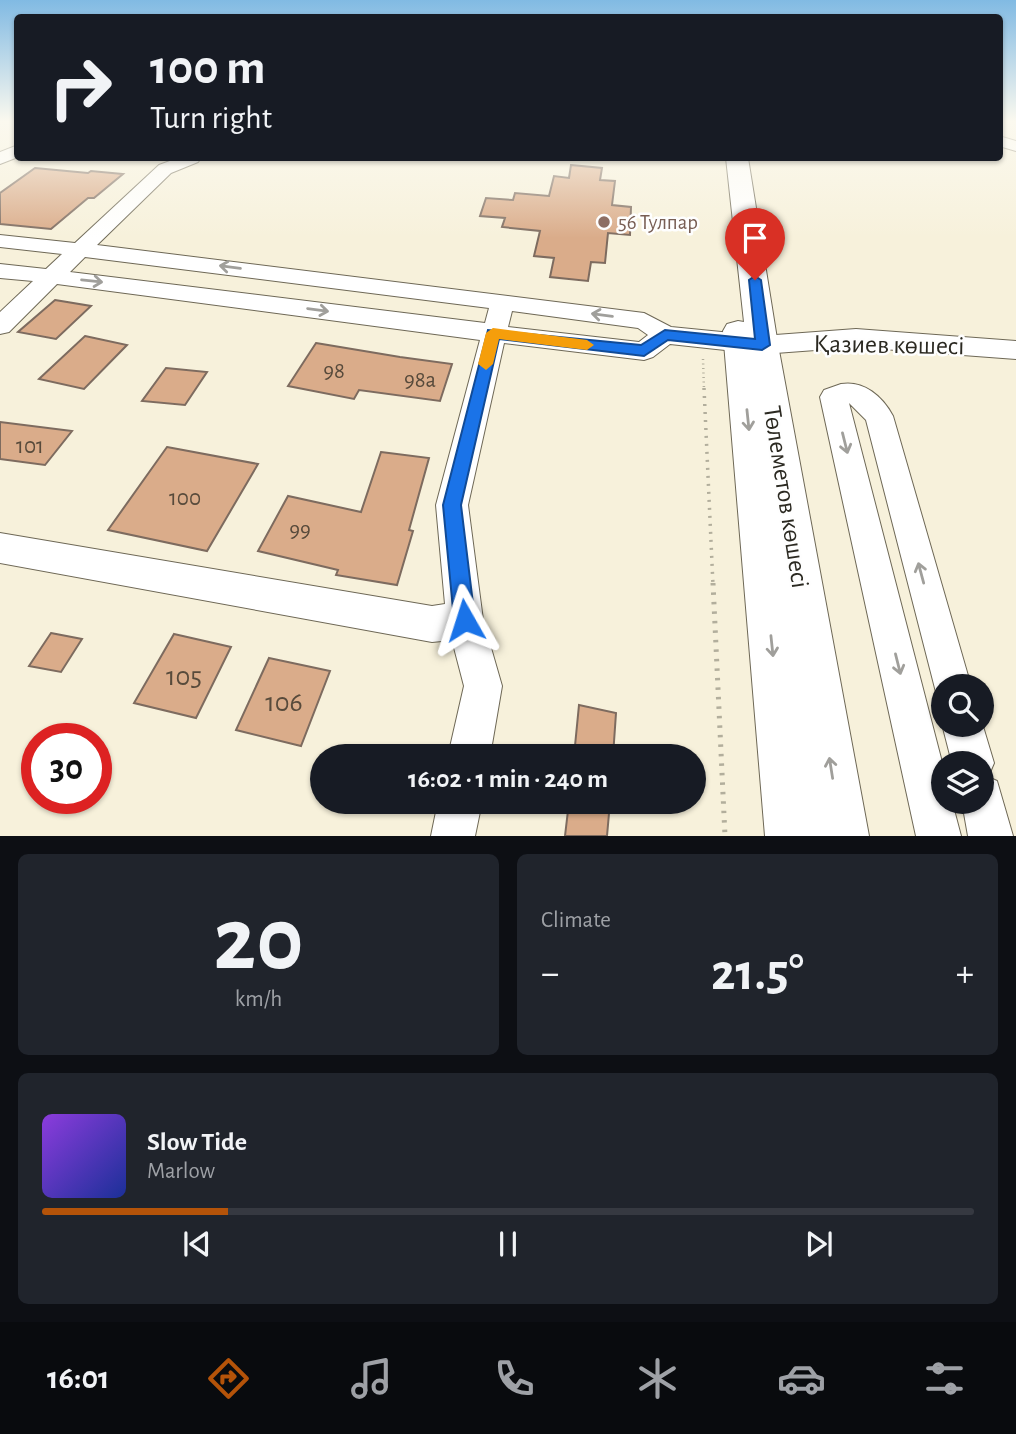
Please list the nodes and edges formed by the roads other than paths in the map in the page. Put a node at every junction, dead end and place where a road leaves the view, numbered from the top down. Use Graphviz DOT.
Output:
graph roads {
  1 [pos="185,161"];
  2 [pos="728,161"];
  3 [pos="0,241"];
  4 [pos="82,250"];
  5 [pos="0,271"];
  6 [pos="54,277"];
  7 [pos="502,302"];
  8 [pos="0,326"];
  9 [pos="493,333"];
  10 [pos="665,335"];
  11 [pos="735,342"];
  12 [pos="1016,350"];
  13 [pos="0,548"];
  14 [pos="465,620"];
  15 [pos="949,674"];
  16 [pos="471,744"];
  17 [pos="457,814"];
  18 [pos="986,814"];
  19 [pos="453,835"];
  20 [pos="793,835"];
  21 [pos="841,835"];
  22 [pos="939,835"];
  23 [pos="991,835"];
  1 -- 4 [label="street"];
  2 -- 11 [label="main road, Төлеметов көшесі"];
  3 -- 4 [label="street"];
  4 -- 6 [label="street"];
  7 -- 4 [label="street, one-way"];
  5 -- 6 [label="street"];
  6 -- 8 [label="street"];
  6 -- 9 [label="street, one-way"];
  7 -- 9 [label="street"];
  10 -- 7 [label="street, one-way"];
  9 -- 10 [label="street"];
  9 -- 14 [label="street"];
  10 -- 11 [label="street, Қазиев көшесі"];
  11 -- 12 [label="street, Қазиев көшесі"];
  11 -- 20 [label="main road, Төлеметов көшесі, one-way"];
  21 -- 11 [label="main road, Төлеметов көшесі, one-way"];
  13 -- 14 [label="street"];
  14 -- 16 [label="street"];
  15 -- 22 [label="street, one-way"];
  17 -- 19 [label="street"];
  18 -- 23 [label="street"];
}
